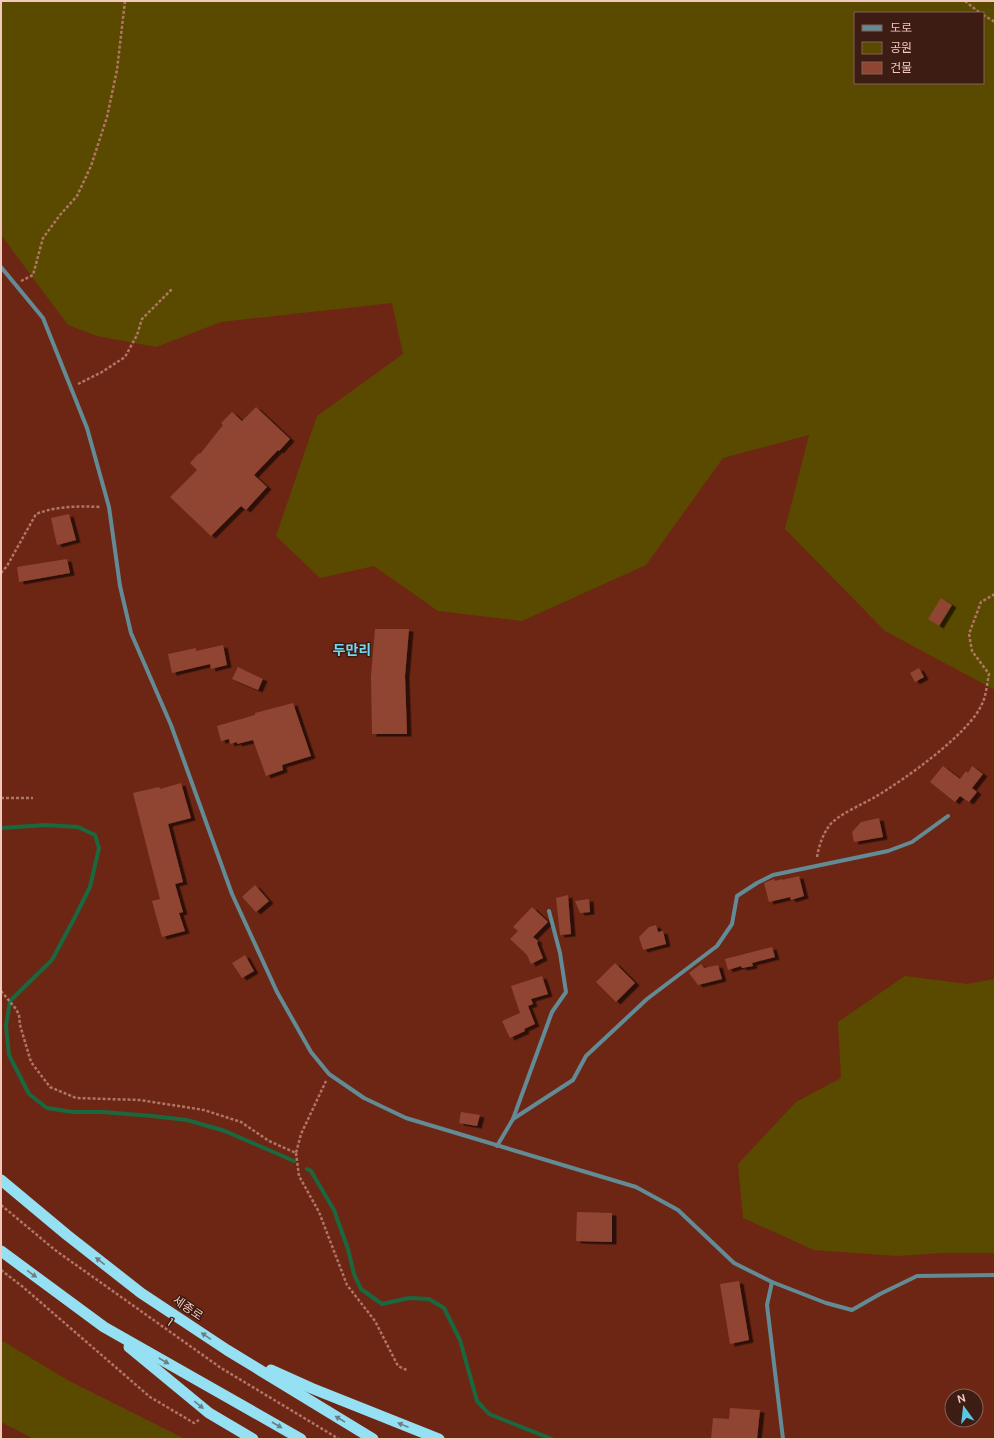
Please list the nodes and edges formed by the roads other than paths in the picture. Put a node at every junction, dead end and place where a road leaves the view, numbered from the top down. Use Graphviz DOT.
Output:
graph roads {
  1 [pos="1,268"];
  2 [pos="948,816"];
  3 [pos="549,911"];
  4 [pos="512,1119"];
  5 [pos="497,1146"];
  6 [pos="1,1180"];
  7 [pos="1,1251"];
  8 [pos="995,1275"];
  9 [pos="772,1282"];
  10 [pos="104,1327"];
  11 [pos="227,1350"];
  12 [pos="253,1439"];
  13 [pos="301,1439"];
  14 [pos="374,1439"];
  15 [pos="439,1439"];
  16 [pos="783,1439"];
  1 -- 5 [label="street"];
  2 -- 4 [label="street"];
  3 -- 4 [label="street"];
  4 -- 5 [label="street"];
  5 -- 9 [label="street"];
  11 -- 6 [label="highway, 세종로, one-way"];
  7 -- 10 [label="highway, one-way"];
  8 -- 9 [label="street"];
  9 -- 16 [label="street"];
  10 -- 12 [label="highway, one-way"];
  10 -- 13 [label="highway, one-way"];
  14 -- 11 [label="highway, 세종로, one-way"];
  15 -- 11 [label="highway, one-way"];
}
